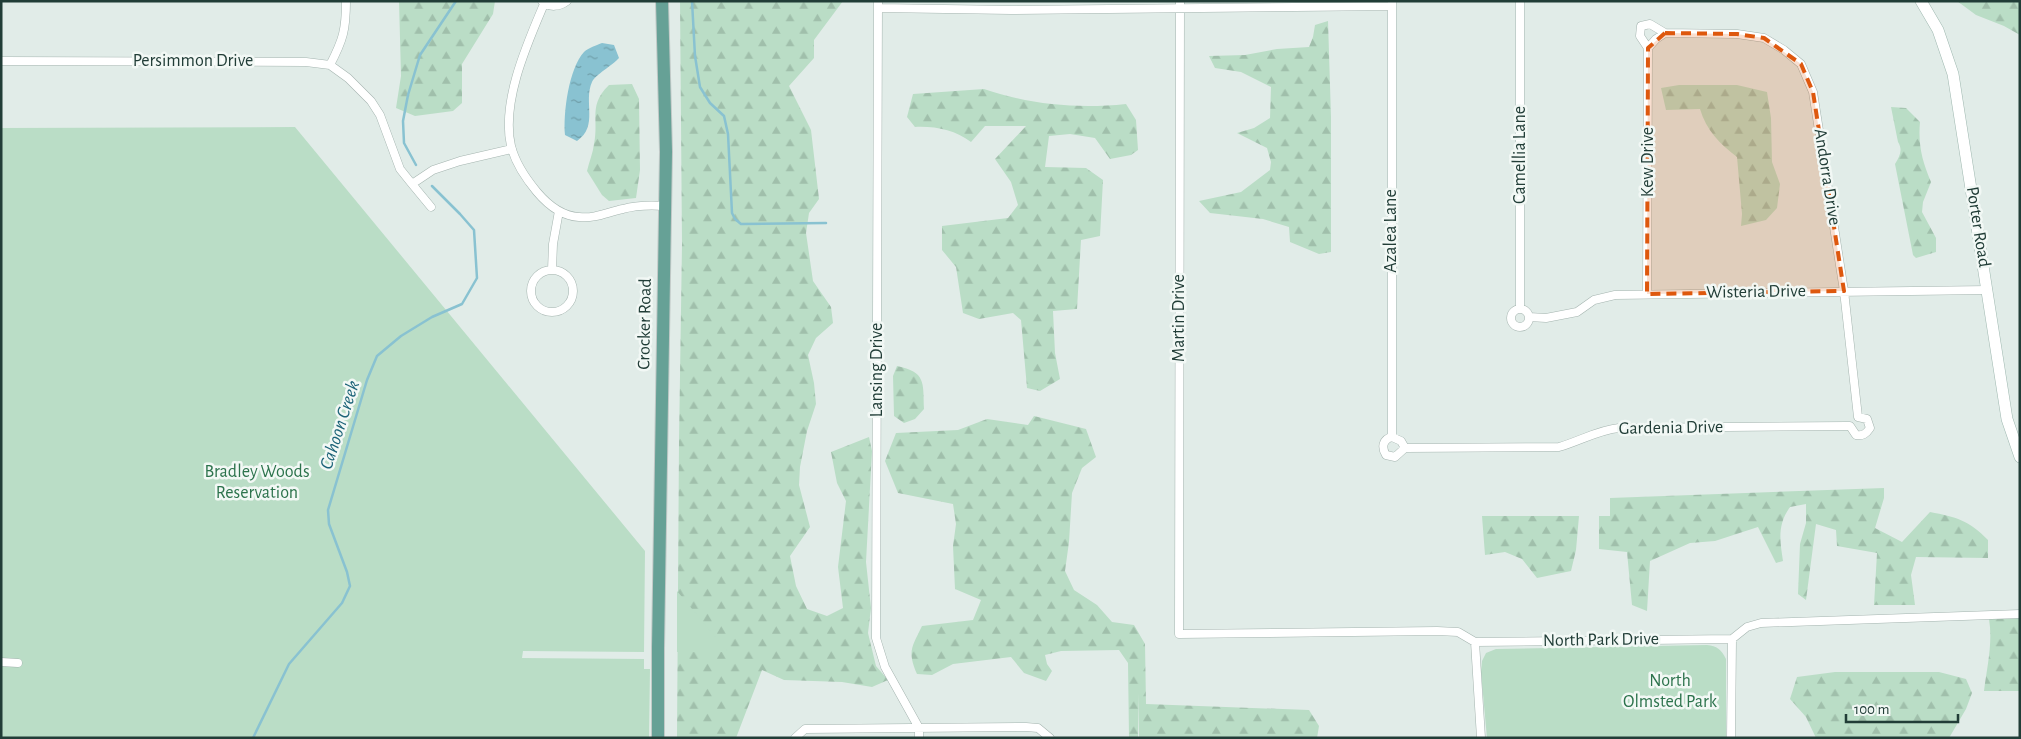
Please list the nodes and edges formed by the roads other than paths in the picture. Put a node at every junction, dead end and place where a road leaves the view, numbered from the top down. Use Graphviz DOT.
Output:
graph roads {
  1 [pos="346,1"];
  2 [pos="567,1"];
  3 [pos="662,1"];
  4 [pos="1520,1"];
  5 [pos="1920,1"];
  6 [pos="543,2"];
  7 [pos="1392,4"];
  8 [pos="878,5"];
  9 [pos="1180,5"];
  10 [pos="1640,32"];
  11 [pos="1665,33"];
  12 [pos="1648,48"];
  13 [pos="1,61"];
  14 [pos="330,65"];
  15 [pos="512,149"];
  16 [pos="412,184"];
  17 [pos="665,206"];
  18 [pos="431,207"];
  19 [pos="559,211"];
  20 [pos="552,270"];
  21 [pos="1988,290"];
  22 [pos="1844,291"];
  23 [pos="1647,294"];
  24 [pos="1520,308"];
  25 [pos="1529,317"];
  26 [pos="1858,417"];
  27 [pos="1850,426"];
  28 [pos="1392,436"];
  29 [pos="1405,448"];
  30 [pos="1386,455"];
  31 [pos="2020,457"];
  32 [pos="2020,614"];
  33 [pos="1180,634"];
  34 [pos="1732,639"];
  35 [pos="1475,642"];
  36 [pos="1,662"];
  37 [pos="18,662"];
  38 [pos="919,728"];
  39 [pos="658,738"];
  40 [pos="795,738"];
  41 [pos="919,738"];
  42 [pos="1050,738"];
  43 [pos="1481,738"];
  44 [pos="1731,738"];
  1 -- 14 [label="street"];
  2 -- 6 [label="street"];
  3 -- 17 [label="main road, Crocker Road"];
  4 -- 24 [label="street, Camellia Lane"];
  5 -- 21 [label="main road, Porter Road"];
  6 -- 15 [label="street"];
  7 -- 9 [label="street"];
  7 -- 28 [label="street, Azalea Lane"];
  8 -- 9 [label="street"];
  8 -- 38 [label="street, Lansing Drive"];
  9 -- 33 [label="street, Martin Drive"];
  10 -- 11 [label="street, Andorra Drive"];
  10 -- 12 [label="street, Kew Drive"];
  11 -- 12 [label="street"];
  11 -- 22 [label="street, Andorra Drive"];
  12 -- 23 [label="street, Kew Drive"];
  13 -- 14 [label="street, Persimmon Drive"];
  14 -- 16 [label="street, Persimmon Drive"];
  15 -- 16 [label="street"];
  15 -- 19 [label="street"];
  16 -- 18 [label="street, Persimmon Drive"];
  17 -- 19 [label="street"];
  17 -- 39 [label="main road, Crocker Road"];
  19 -- 20 [label="street"];
  20 -- 20 [label="street"];
  21 -- 22 [label="street, Wisteria Drive"];
  21 -- 31 [label="main road, Porter Road"];
  22 -- 23 [label="street, Wisteria Drive"];
  22 -- 26 [label="street, Andorra Drive"];
  23 -- 25 [label="street, Wisteria Drive"];
  24 -- 25 [label="street"];
  24 -- 25 [label="street"];
  26 -- 27 [label="street"];
  26 -- 27 [label="street, Gardenia Drive"];
  27 -- 29 [label="street, Gardenia Drive"];
  28 -- 29 [label="street"];
  28 -- 30 [label="street, Azalea Lane"];
  29 -- 30 [label="street, Gardenia Drive"];
  32 -- 34 [label="street"];
  33 -- 35 [label="street, North Park Drive"];
  34 -- 35 [label="street, North Park Drive"];
  34 -- 44 [label="street"];
  35 -- 43 [label="street"];
  36 -- 37 [label="street"];
  38 -- 40 [label="street"];
  38 -- 41 [label="street"];
  38 -- 42 [label="street"];
}
